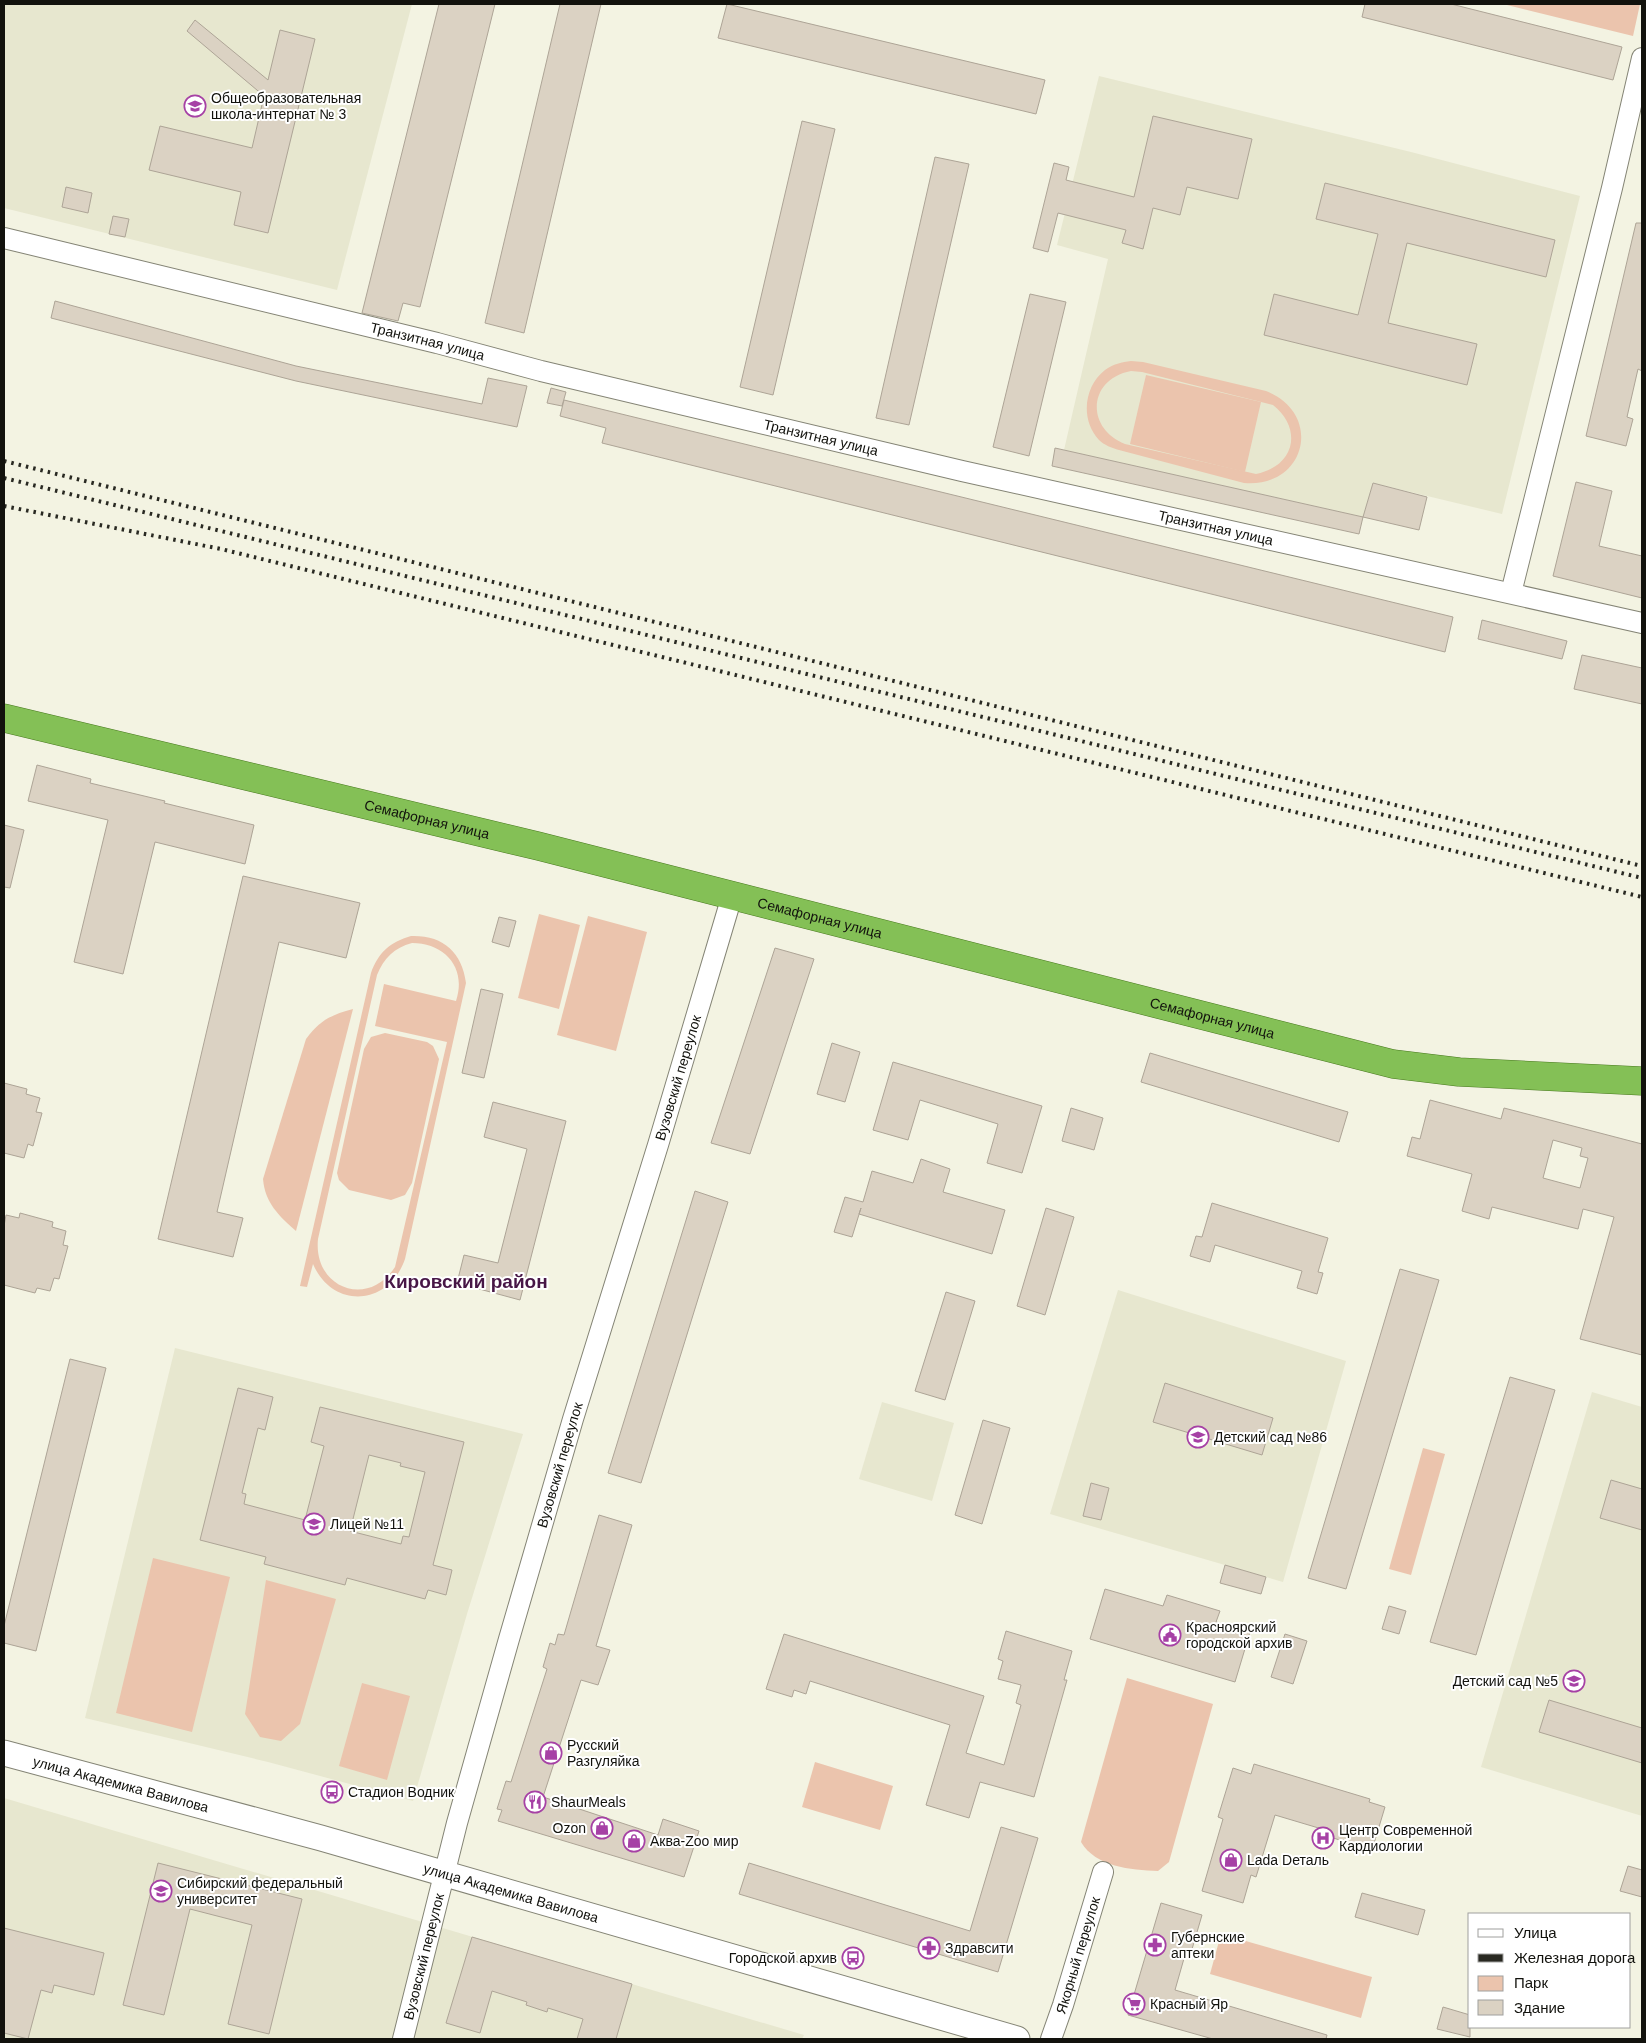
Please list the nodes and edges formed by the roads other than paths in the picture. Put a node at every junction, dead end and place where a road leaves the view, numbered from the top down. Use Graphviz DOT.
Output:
graph roads {
  1 [pos="1642,58"];
  2 [pos="4,238"];
  3 [pos="1511,593"];
  4 [pos="1642,624"];
  5 [pos="4,718"];
  6 [pos="732,896"];
  7 [pos="1642,1080"];
  8 [pos="4,1753"];
  9 [pos="1103,1872"];
  10 [pos="444,1875"];
  11 [pos="403,2039"];
  12 [pos="1017,2039"];
  13 [pos="1050,2039"];
  1 -- 3 [label="street"];
  2 -- 3 [label="street, Транзитная улица"];
  3 -- 4 [label="street, Транзитная улица"];
  5 -- 6 [label="highway, Семафорная улица"];
  6 -- 7 [label="highway, Семафорная улица"];
  6 -- 10 [label="street, Вузовский переулок"];
  8 -- 10 [label="street, улица Академика Вавилова"];
  9 -- 13 [label="street, Якорный переулок"];
  10 -- 11 [label="street, Вузовский переулок"];
  10 -- 12 [label="street, улица Академика Вавилова"];
}
